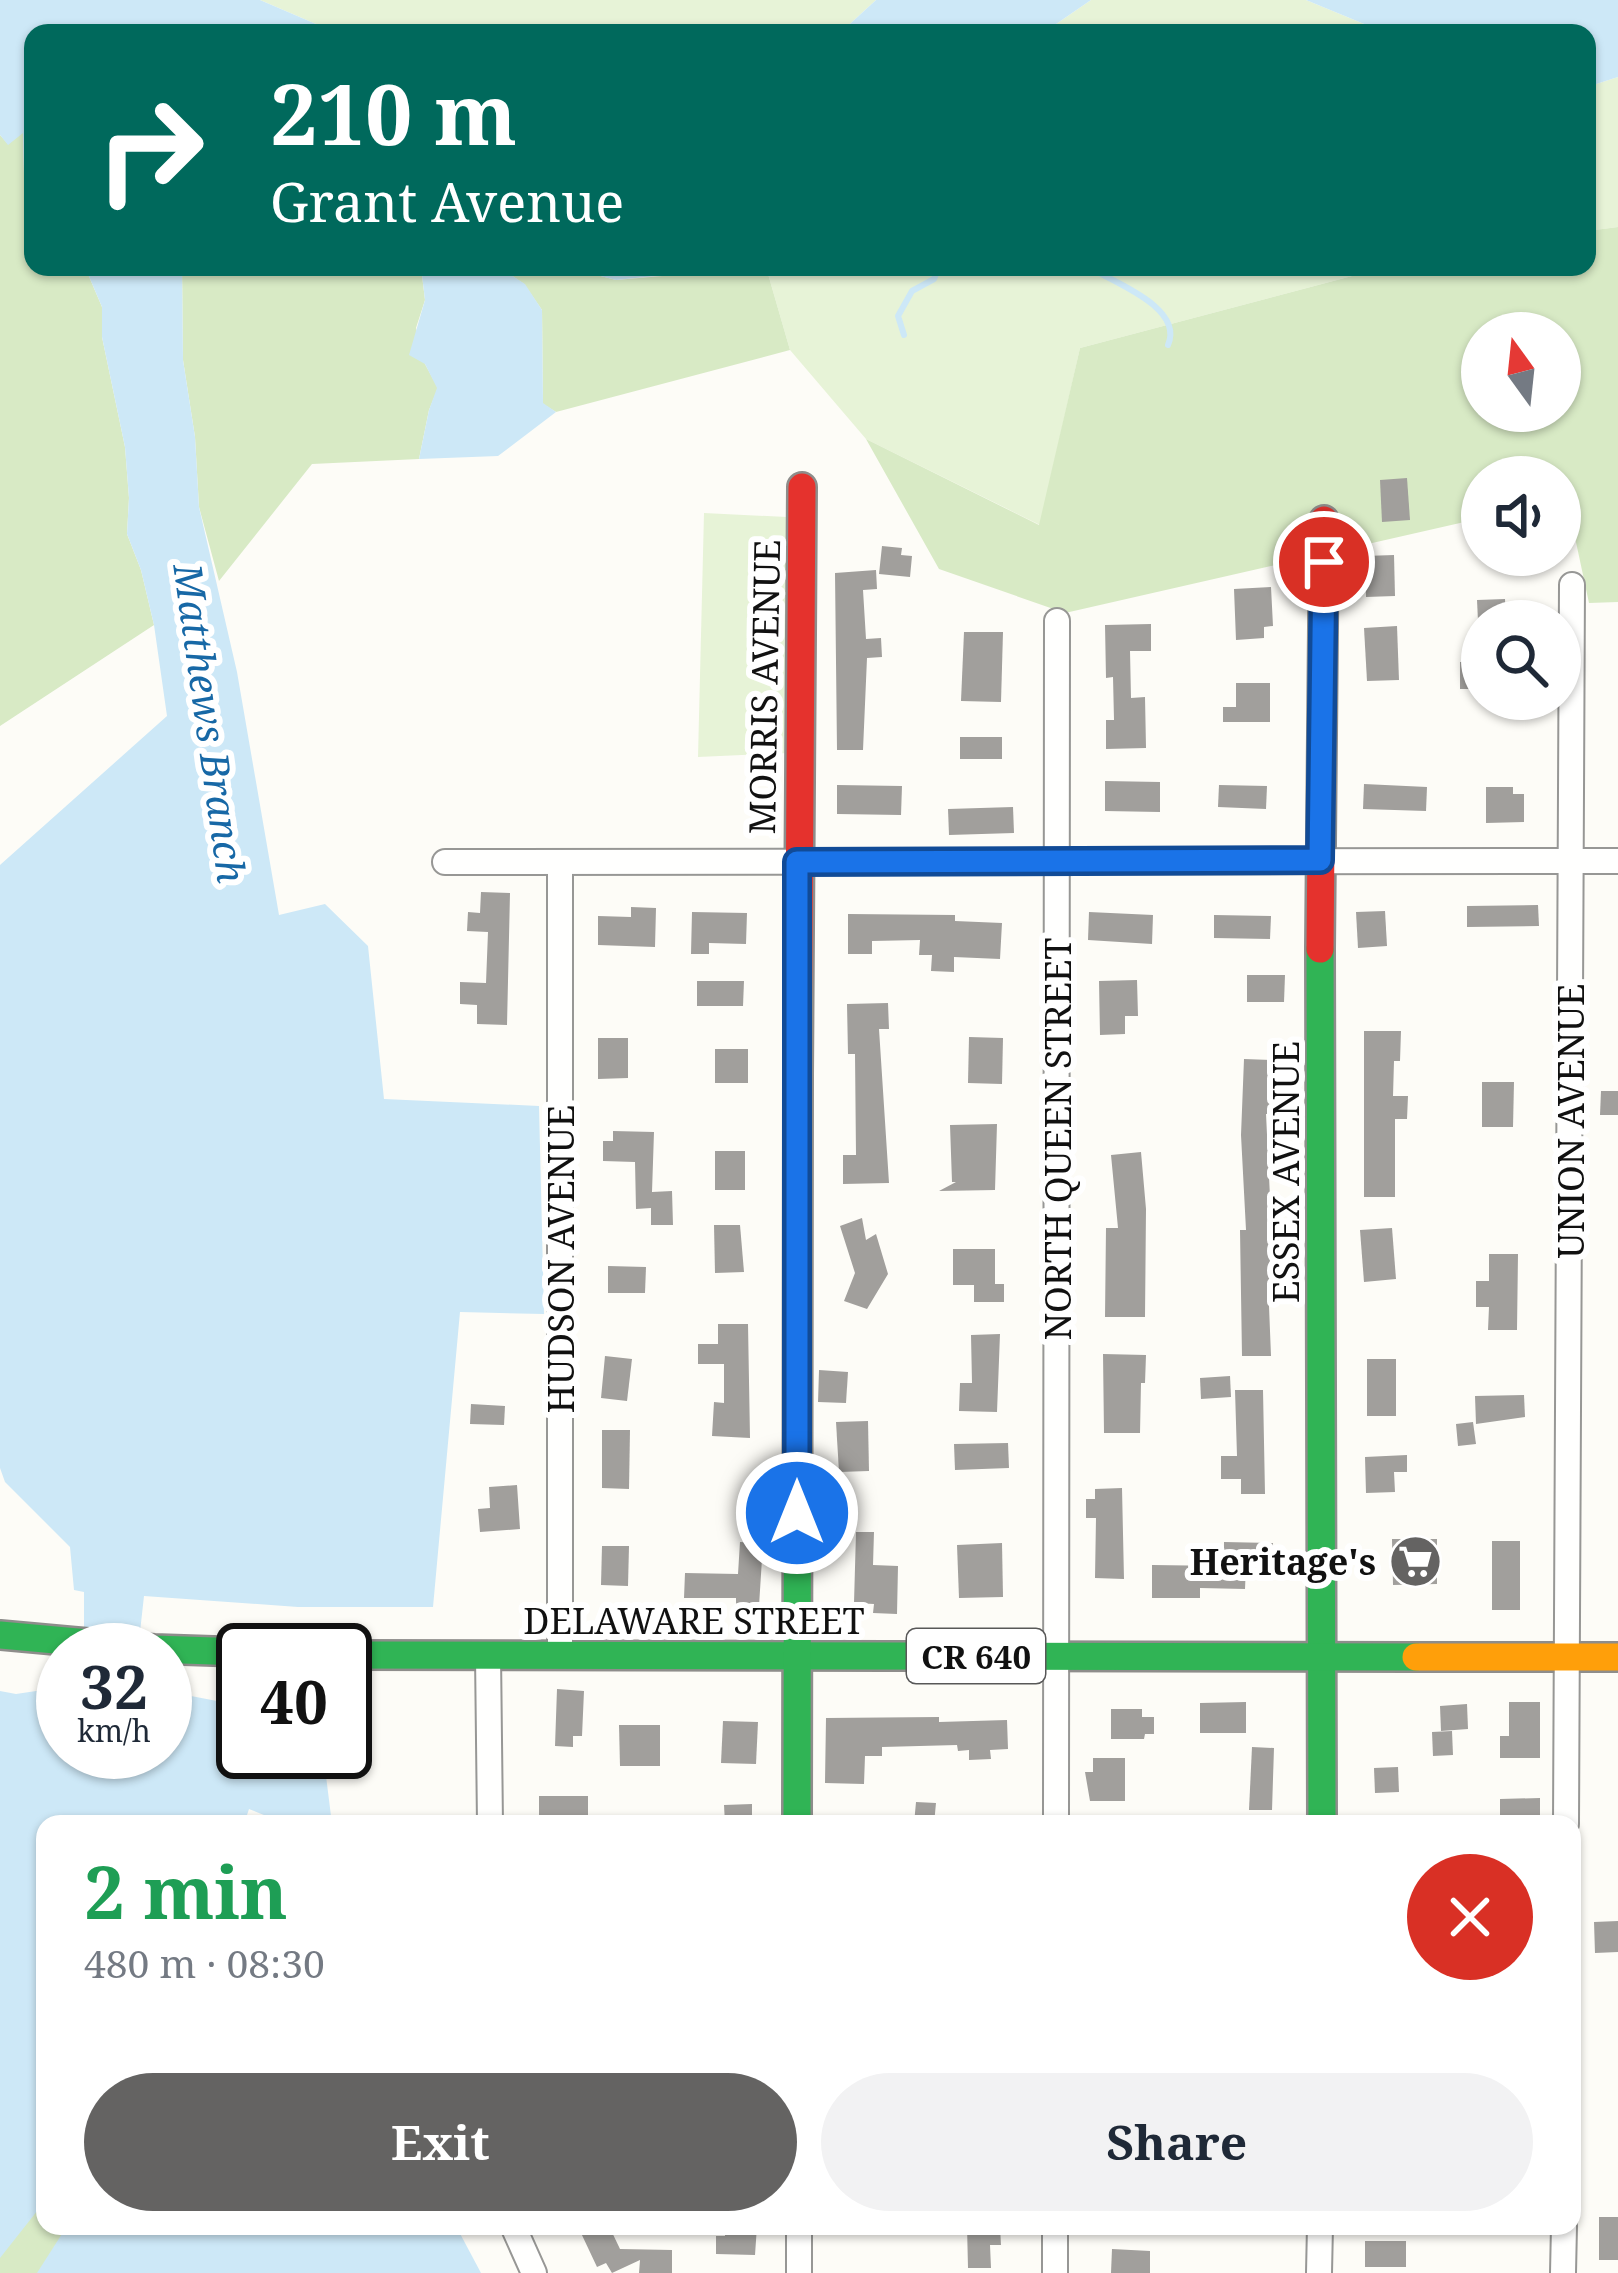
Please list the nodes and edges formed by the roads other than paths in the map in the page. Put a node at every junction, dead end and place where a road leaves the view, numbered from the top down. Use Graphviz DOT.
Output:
graph roads {
  1 [pos="802,487"];
  2 [pos="1324,520"];
  3 [pos="1572,585"];
  4 [pos="1058,621"];
  5 [pos="1320,860"];
  6 [pos="1571,861"];
  7 [pos="1618,861"];
  8 [pos="445,862"];
  9 [pos="797,862"];
  10 [pos="560,863"];
  11 [pos="1058,863"];
  12 [pos="0,1635"];
  13 [pos="36,1639"];
  14 [pos="372,1655"];
  15 [pos="488,1655"];
  16 [pos="560,1655"];
  17 [pos="796,1656"];
  18 [pos="1056,1656"];
  19 [pos="1322,1656"];
  20 [pos="1567,1656"];
  21 [pos="1618,1657"];
  22 [pos="490,1815"];
  23 [pos="797,1815"];
  24 [pos="1056,1815"];
  25 [pos="1322,1815"];
  26 [pos="1566,1815"];
  27 [pos="517,2235"];
  28 [pos="799,2235"];
  29 [pos="1055,2235"];
  30 [pos="1320,2235"];
  31 [pos="1564,2235"];
  32 [pos="534,2273"];
  33 [pos="800,2273"];
  34 [pos="1055,2273"];
  35 [pos="1319,2273"];
  36 [pos="1563,2273"];
  1 -- 9 [label="street, MORRIS AVENUE"];
  2 -- 5 [label="street, ESSEX AVENUE"];
  3 -- 6 [label="street, UNION AVENUE"];
  4 -- 11 [label="street, NORTH QUEEN STREET"];
  5 -- 6 [label="street"];
  5 -- 11 [label="street"];
  5 -- 19 [label="street, ESSEX AVENUE"];
  6 -- 7 [label="street"];
  6 -- 20 [label="street, UNION AVENUE"];
  8 -- 10 [label="street"];
  9 -- 10 [label="street"];
  9 -- 11 [label="street"];
  9 -- 17 [label="street, MORRIS AVENUE"];
  10 -- 16 [label="street, HUDSON AVENUE"];
  11 -- 18 [label="street, NORTH QUEEN STREET"];
  12 -- 13 [label="street"];
  14 -- 15 [label="street, DELAWARE STREET / CR 640"];
  15 -- 16 [label="street, DELAWARE STREET / CR 640"];
  15 -- 22 [label="street"];
  16 -- 17 [label="street, DELAWARE STREET / CR 640"];
  17 -- 18 [label="street, DELAWARE STREET / CR 640"];
  17 -- 23 [label="street, MORRIS AVENUE"];
  18 -- 19 [label="street, DELAWARE STREET / CR 640"];
  18 -- 24 [label="street, NORTH QUEEN STREET"];
  19 -- 20 [label="street, DELAWARE STREET / CR 640"];
  19 -- 25 [label="street, ESSEX AVENUE"];
  20 -- 21 [label="street, DELAWARE STREET / CR 640"];
  20 -- 26 [label="street, UNION AVENUE"];
  27 -- 32 [label="street"];
  28 -- 33 [label="street"];
  29 -- 34 [label="street"];
  30 -- 35 [label="street"];
  31 -- 36 [label="street"];
}
